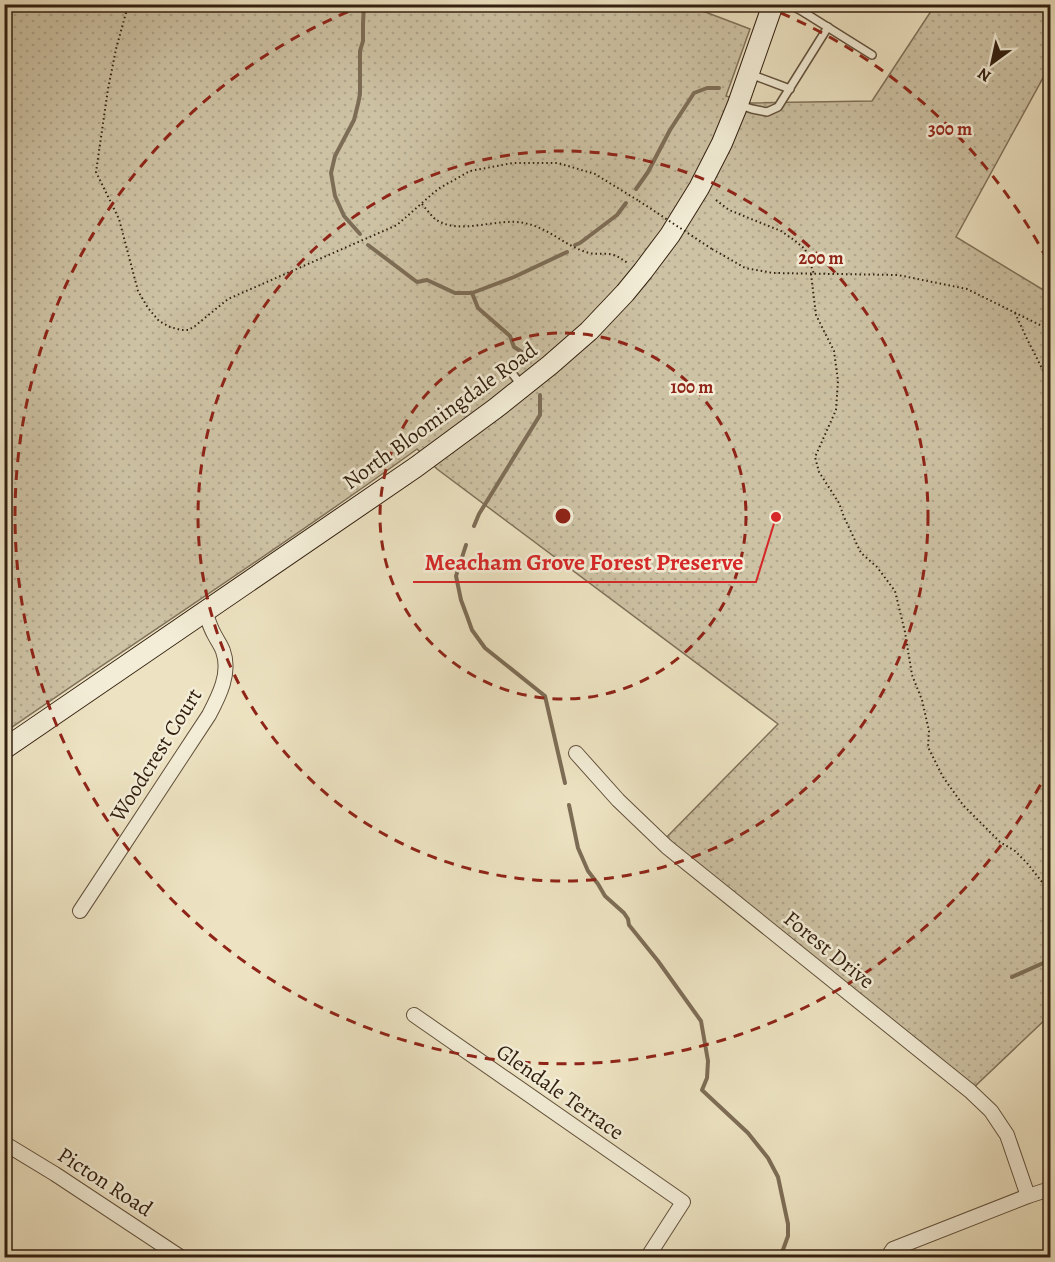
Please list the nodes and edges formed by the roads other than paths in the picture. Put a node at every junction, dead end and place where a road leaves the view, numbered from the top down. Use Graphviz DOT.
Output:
graph roads {
  1 [pos="773,4"];
  2 [pos="789,4"];
  3 [pos="810,4"];
  4 [pos="805,13"];
  5 [pos="828,27"];
  6 [pos="872,55"];
  7 [pos="749,73"];
  8 [pos="790,89"];
  9 [pos="738,104"];
  10 [pos="509,369"];
  11 [pos="522,387"];
  12 [pos="205,612"];
  13 [pos="4,749"];
  14 [pos="576,753"];
  15 [pos="80,911"];
  16 [pos="414,1015"];
  17 [pos="4,1143"];
  18 [pos="1050,1189"];
  19 [pos="1028,1196"];
  20 [pos="182,1257"];
  21 [pos="647,1257"];
  22 [pos="887,1257"];
  1 -- 7 [label="main road, North Bloomingdale Road"];
  2 -- 4 [label="lane"];
  3 -- 4 [label="lane"];
  4 -- 5 [label="lane"];
  5 -- 6 [label="lane"];
  5 -- 8 [label="lane"];
  7 -- 8 [label="lane"];
  7 -- 9 [label="main road, North Bloomingdale Road"];
  8 -- 9 [label="lane"];
  9 -- 11 [label="main road, North Bloomingdale Road"];
  10 -- 11 [label="lane"];
  11 -- 12 [label="main road, North Bloomingdale Road"];
  12 -- 13 [label="main road, North Bloomingdale Road"];
  12 -- 15 [label="street, Woodcrest Court"];
  14 -- 19 [label="street, Forest Drive"];
  16 -- 21 [label="street, Glendale Terrace"];
  17 -- 20 [label="street, Picton Road"];
  18 -- 19 [label="street"];
  19 -- 22 [label="street"];
}
